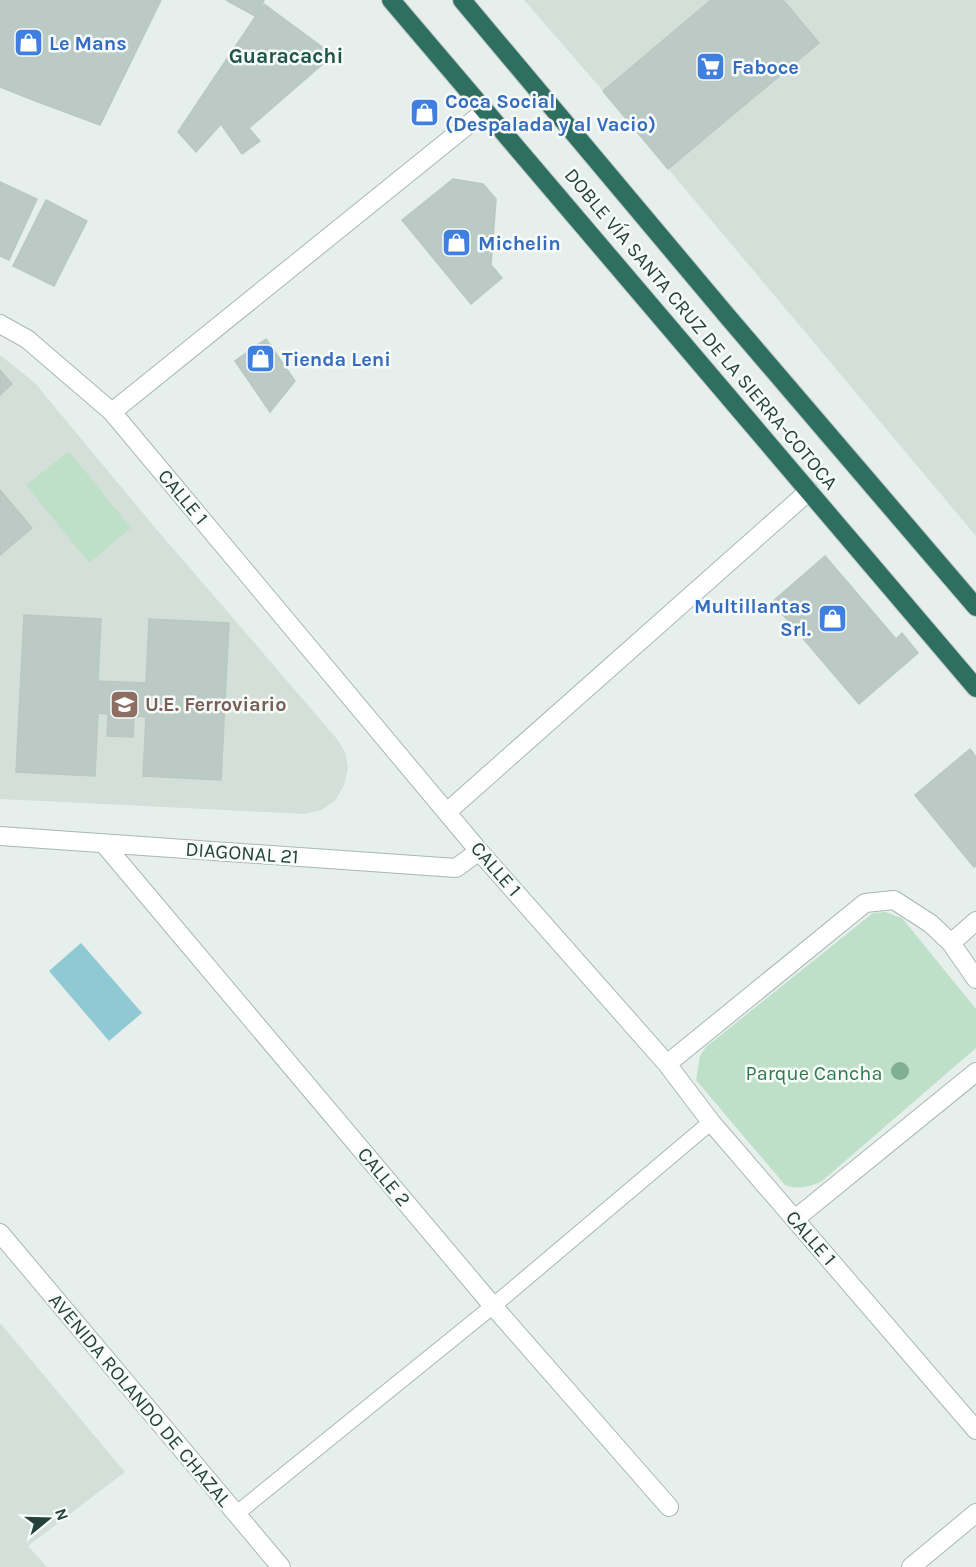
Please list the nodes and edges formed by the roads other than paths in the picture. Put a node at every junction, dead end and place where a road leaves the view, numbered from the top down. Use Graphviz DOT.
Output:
graph roads {
  1 [pos="391,0"];
  2 [pos="462,0"];
  3 [pos="485,111"];
  4 [pos="0,324"];
  5 [pos="112,412"];
  6 [pos="809,491"];
  7 [pos="976,607"];
  8 [pos="976,688"];
  9 [pos="447,812"];
  10 [pos="0,836"];
  11 [pos="104,844"];
  12 [pos="480,851"];
  13 [pos="976,921"];
  14 [pos="951,943"];
  15 [pos="976,979"];
  16 [pos="668,1064"];
  17 [pos="976,1072"];
  18 [pos="711,1122"];
  19 [pos="795,1219"];
  20 [pos="0,1233"];
  21 [pos="493,1306"];
  22 [pos="976,1430"];
  23 [pos="669,1507"];
  24 [pos="976,1513"];
  25 [pos="236,1514"];
  26 [pos="281,1567"];
  27 [pos="910,1567"];
  1 -- 3 [label="highway, DOBLE VÍA SANTA CRUZ DE LA SIERRA-COTOCA"];
  2 -- 7 [label="highway, DOBLE VÍA SANTA CRUZ DE LA SIERRA-COTOCA"];
  3 -- 5 [label="street"];
  3 -- 6 [label="highway, DOBLE VÍA SANTA CRUZ DE LA SIERRA-COTOCA"];
  4 -- 5 [label="street, CALLE 1"];
  5 -- 9 [label="street, CALLE 1"];
  6 -- 8 [label="highway, DOBLE VÍA SANTA CRUZ DE LA SIERRA-COTOCA"];
  6 -- 9 [label="street"];
  9 -- 12 [label="street, CALLE 1"];
  10 -- 11 [label="street, DIAGONAL 21"];
  11 -- 12 [label="street, DIAGONAL 21"];
  11 -- 21 [label="street, CALLE 2"];
  12 -- 16 [label="street, CALLE 1"];
  13 -- 14 [label="street"];
  14 -- 15 [label="street"];
  14 -- 16 [label="street"];
  16 -- 18 [label="street, CALLE 1"];
  17 -- 19 [label="street"];
  18 -- 19 [label="street, CALLE 1"];
  18 -- 21 [label="lane"];
  19 -- 22 [label="street, CALLE 1"];
  20 -- 25 [label="street, AVENIDA ROLANDO DE CHAZAL"];
  21 -- 23 [label="street, CALLE 2"];
  21 -- 25 [label="lane"];
  24 -- 27 [label="street"];
  25 -- 26 [label="street, AVENIDA ROLANDO DE CHAZAL"];
}
